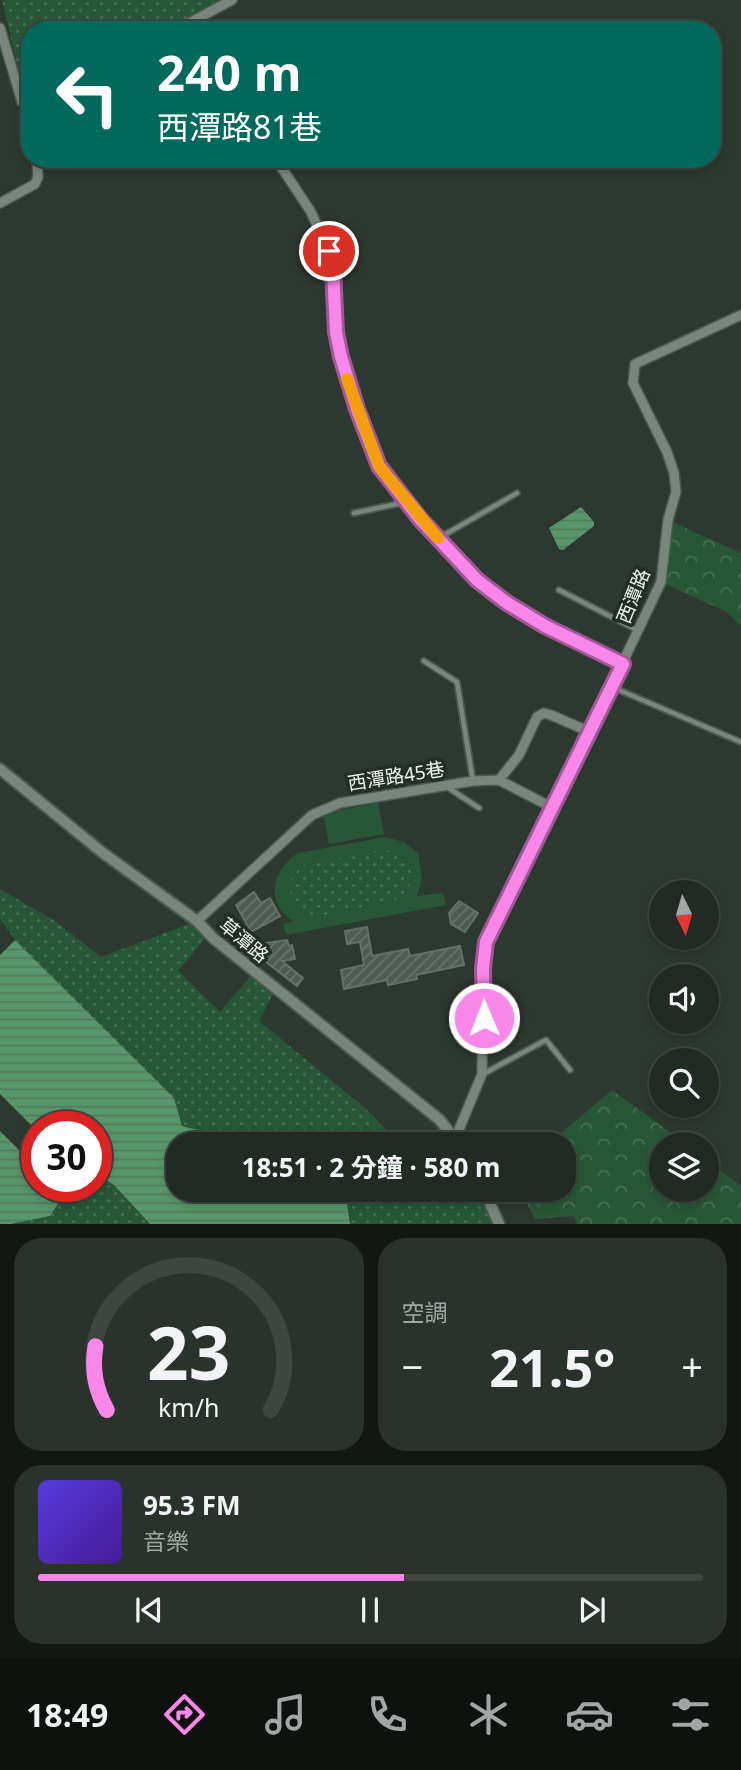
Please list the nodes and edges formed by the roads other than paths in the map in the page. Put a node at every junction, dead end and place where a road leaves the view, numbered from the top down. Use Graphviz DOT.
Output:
graph roads {
  1 [pos="232,0"];
  2 [pos="198,21"];
  3 [pos="0,27"];
  4 [pos="21,100"];
  5 [pos="38,168"];
  6 [pos="282,168"];
  7 [pos="0,203"];
  8 [pos="741,314"];
  9 [pos="517,494"];
  10 [pos="407,502"];
  11 [pos="354,513"];
  12 [pos="438,538"];
  13 [pos="559,590"];
  14 [pos="638,631"];
  15 [pos="424,661"];
  16 [pos="623,664"];
  17 [pos="612,687"];
  18 [pos="590,732"];
  19 [pos="741,742"];
  20 [pos="0,769"];
  21 [pos="499,780"];
  22 [pos="473,781"];
  23 [pos="446,786"];
  24 [pos="480,808"];
  25 [pos="553,808"];
  26 [pos="197,921"];
  27 [pos="570,1070"];
  28 [pos="482,1074"];
  29 [pos="449,1132"];
  30 [pos="461,1132"];
  31 [pos="489,1202"];
  32 [pos="499,1224"];
  1 -- 2 [label="street"];
  3 -- 4 [label="street"];
  5 -- 7 [label="street"];
  6 -- 10 [label="street"];
  8 -- 14 [label="street, 西潭路"];
  9 -- 12 [label="lane"];
  10 -- 11 [label="lane"];
  10 -- 12 [label="street"];
  12 -- 16 [label="street"];
  13 -- 14 [label="lane"];
  14 -- 16 [label="street, 西潭路"];
  15 -- 22 [label="lane"];
  16 -- 17 [label="street, 西潭路"];
  17 -- 18 [label="street, 西潭路"];
  17 -- 19 [label="lane"];
  18 -- 21 [label="street"];
  18 -- 25 [label="street, 西潭路"];
  20 -- 26 [label="street, 草潭路"];
  21 -- 22 [label="street, 西潭路45巷"];
  21 -- 25 [label="street, 西潭路45巷"];
  22 -- 23 [label="street, 西潭路45巷"];
  23 -- 24 [label="lane"];
  23 -- 26 [label="street, 西潭路45巷"];
  25 -- 28 [label="street, 西潭路"];
  26 -- 29 [label="street, 草潭路"];
  27 -- 28 [label="lane"];
  28 -- 30 [label="street, 西潭路"];
  31 -- 32 [label="street"];
}
